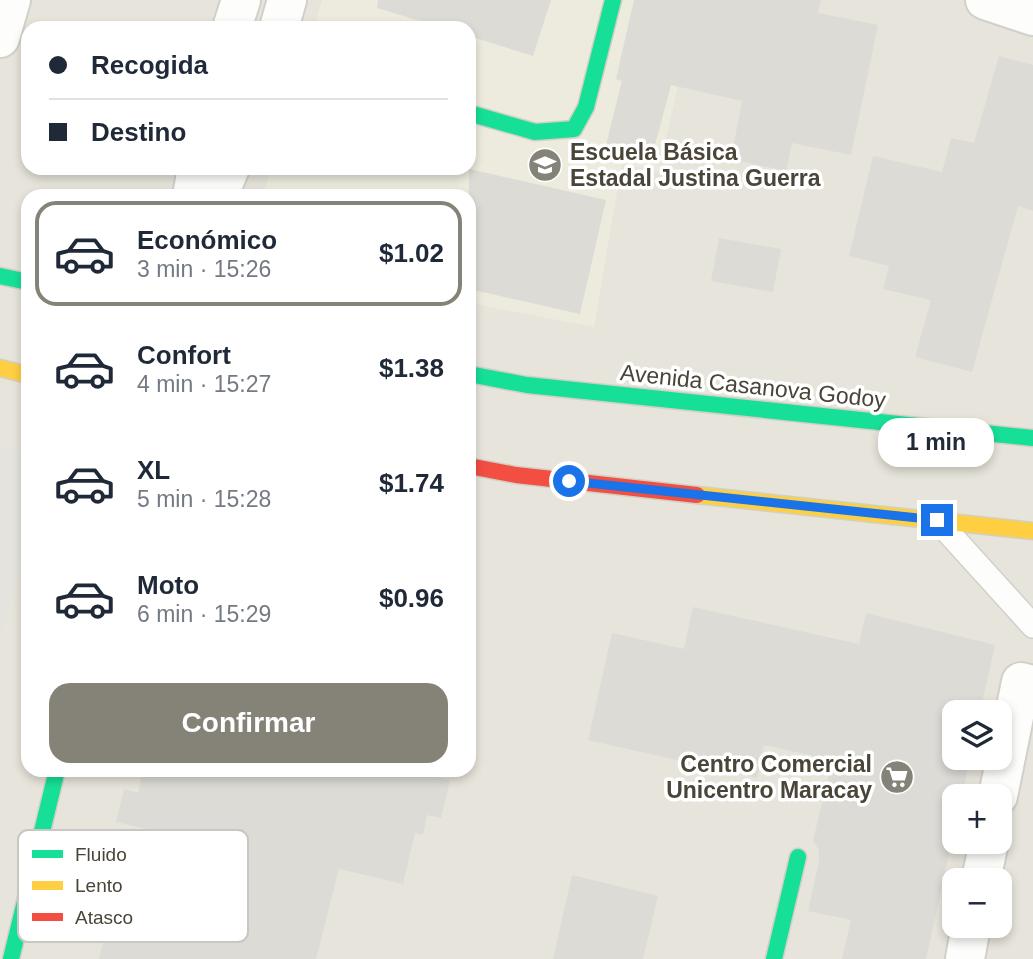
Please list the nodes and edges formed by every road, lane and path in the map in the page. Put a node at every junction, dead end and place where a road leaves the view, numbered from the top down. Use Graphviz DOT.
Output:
graph roads {
  1 [pos="10,0"];
  2 [pos="242,0"];
  3 [pos="287,0"];
  4 [pos="613,0"];
  5 [pos="985,0"];
  6 [pos="1033,16"];
  7 [pos="234,21"];
  8 [pos="281,21"];
  9 [pos="0,38"];
  10 [pos="476,115"];
  11 [pos="0,276"];
  12 [pos="21,280"];
  13 [pos="0,368"];
  14 [pos="21,372"];
  15 [pos="476,375"];
  16 [pos="1033,439"];
  17 [pos="476,467"];
  18 [pos="937,520"];
  19 [pos="1033,531"];
  20 [pos="1033,626"];
  21 [pos="1033,685"];
  22 [pos="55,777"];
  23 [pos="1000,784"];
  24 [pos="42,830"];
  25 [pos="798,857"];
  26 [pos="18,927"];
  27 [pos="969,938"];
  28 [pos="10,959"];
  29 [pos="774,959"];
  30 [pos="965,959"];
  1 -- 9 [label="street"];
  2 -- 7 [label="street"];
  3 -- 8 [label="street"];
  4 -- 10 [label="street"];
  5 -- 6 [label="street"];
  11 -- 12 [label="street"];
  13 -- 14 [label="street"];
  15 -- 16 [label="street, Avenida Casanova Godoy"];
  17 -- 18 [label="street"];
  18 -- 19 [label="street"];
  18 -- 20 [label="lane"];
  21 -- 23 [label="street"];
  22 -- 24 [label="street"];
  25 -- 29 [label="street"];
  26 -- 28 [label="street"];
  27 -- 30 [label="street"];
}
